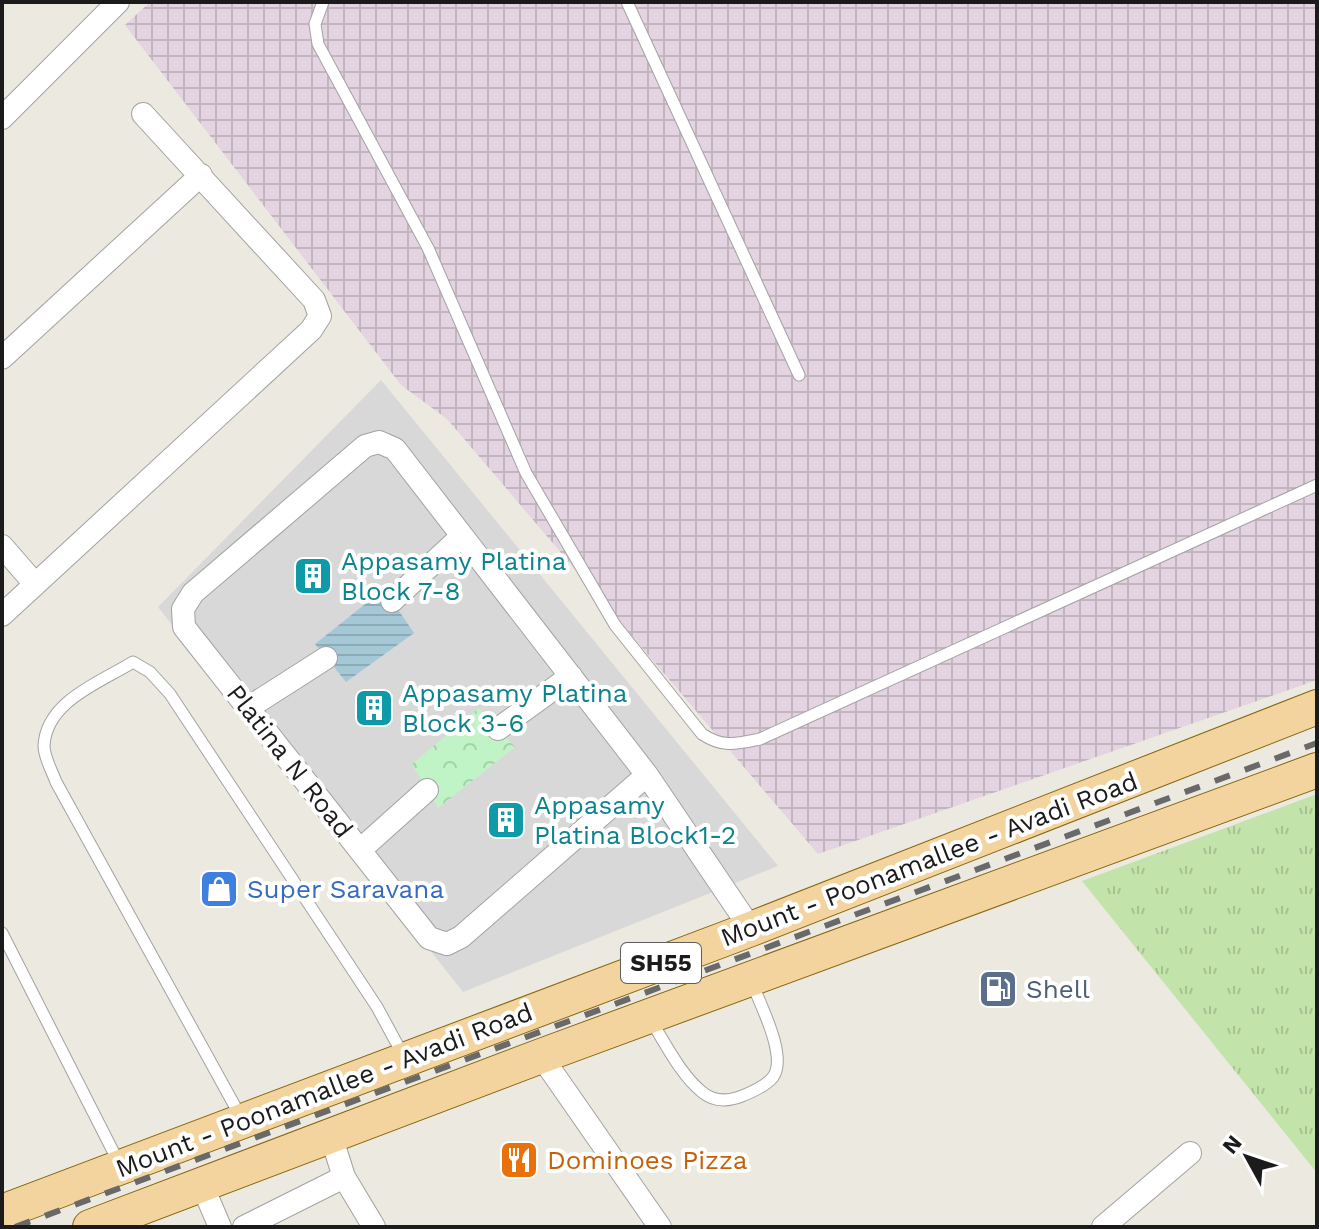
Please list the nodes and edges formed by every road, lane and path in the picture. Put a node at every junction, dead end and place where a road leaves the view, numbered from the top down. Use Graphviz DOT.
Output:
graph roads {
  1 [pos="118,2"];
  2 [pos="323,2"];
  3 [pos="627,2"];
  4 [pos="143,114"];
  5 [pos="2,118"];
  6 [pos="201,175"];
  7 [pos="2,358"];
  8 [pos="799,375"];
  9 [pos="1317,485"];
  10 [pos="462,536"];
  11 [pos="2,546"];
  12 [pos="35,584"];
  13 [pos="392,601"];
  14 [pos="2,615"];
  15 [pos="326,658"];
  16 [pos="571,676"];
  17 [pos="1317,707"];
  18 [pos="248,708"];
  19 [pos="498,729"];
  20 [pos="1317,770"];
  21 [pos="647,775"];
  22 [pos="427,790"];
  23 [pos="360,850"];
  24 [pos="751,929"];
  25 [pos="2,933"];
  26 [pos="751,979"];
  27 [pos="648,1017"];
  28 [pos="541,1056"];
  29 [pos="405,1060"];
  30 [pos="243,1121"];
  31 [pos="331,1136"];
  32 [pos="1190,1153"];
  33 [pos="121,1167"];
  34 [pos="344,1177"];
  35 [pos="202,1185"];
  36 [pos="2,1212"];
  37 [pos="90,1227"];
  38 [pos="220,1227"];
  39 [pos="244,1227"];
  40 [pos="374,1227"];
  41 [pos="660,1227"];
  42 [pos="1103,1227"];
  1 -- 5 [label="street"];
  2 -- 9 [label="lane"];
  3 -- 8 [label="lane"];
  4 -- 6 [label="street"];
  6 -- 7 [label="street"];
  6 -- 12 [label="street"];
  10 -- 13 [label="street"];
  10 -- 16 [label="street, Platina N Road"];
  10 -- 18 [label="street, Platina N Road"];
  11 -- 12 [label="street"];
  12 -- 14 [label="street"];
  15 -- 18 [label="street"];
  16 -- 19 [label="street"];
  16 -- 21 [label="street, Platina N Road"];
  17 -- 24 [label="main road, Mount - Poonamallee - Avadi Road / SH55"];
  18 -- 23 [label="street, Platina N Road"];
  20 -- 26 [label="main road, Mount - Poonamallee - Avadi Road / SH55"];
  21 -- 23 [label="street, Platina N Road"];
  21 -- 24 [label="street"];
  22 -- 23 [label="street"];
  24 -- 29 [label="main road, Mount - Poonamallee - Avadi Road / SH55"];
  25 -- 33 [label="lane"];
  26 -- 27 [label="main road, Mount - Poonamallee - Avadi Road / SH55"];
  26 -- 27 [label="lane"];
  27 -- 28 [label="main road, Mount - Poonamallee - Avadi Road / SH55"];
  28 -- 31 [label="main road, Mount - Poonamallee - Avadi Road / SH55"];
  28 -- 41 [label="street"];
  29 -- 30 [label="main road, Mount - Poonamallee - Avadi Road / SH55"];
  29 -- 30 [label="lane"];
  30 -- 33 [label="main road, Mount - Poonamallee - Avadi Road / SH55"];
  31 -- 34 [label="street"];
  31 -- 35 [label="main road, Mount - Poonamallee - Avadi Road / SH55"];
  32 -- 42 [label="street"];
  33 -- 36 [label="main road, Mount - Poonamallee - Avadi Road / SH55"];
  34 -- 39 [label="street"];
  34 -- 40 [label="street"];
  35 -- 37 [label="main road, Mount - Poonamallee - Avadi Road / SH55"];
  35 -- 38 [label="street"];
}
